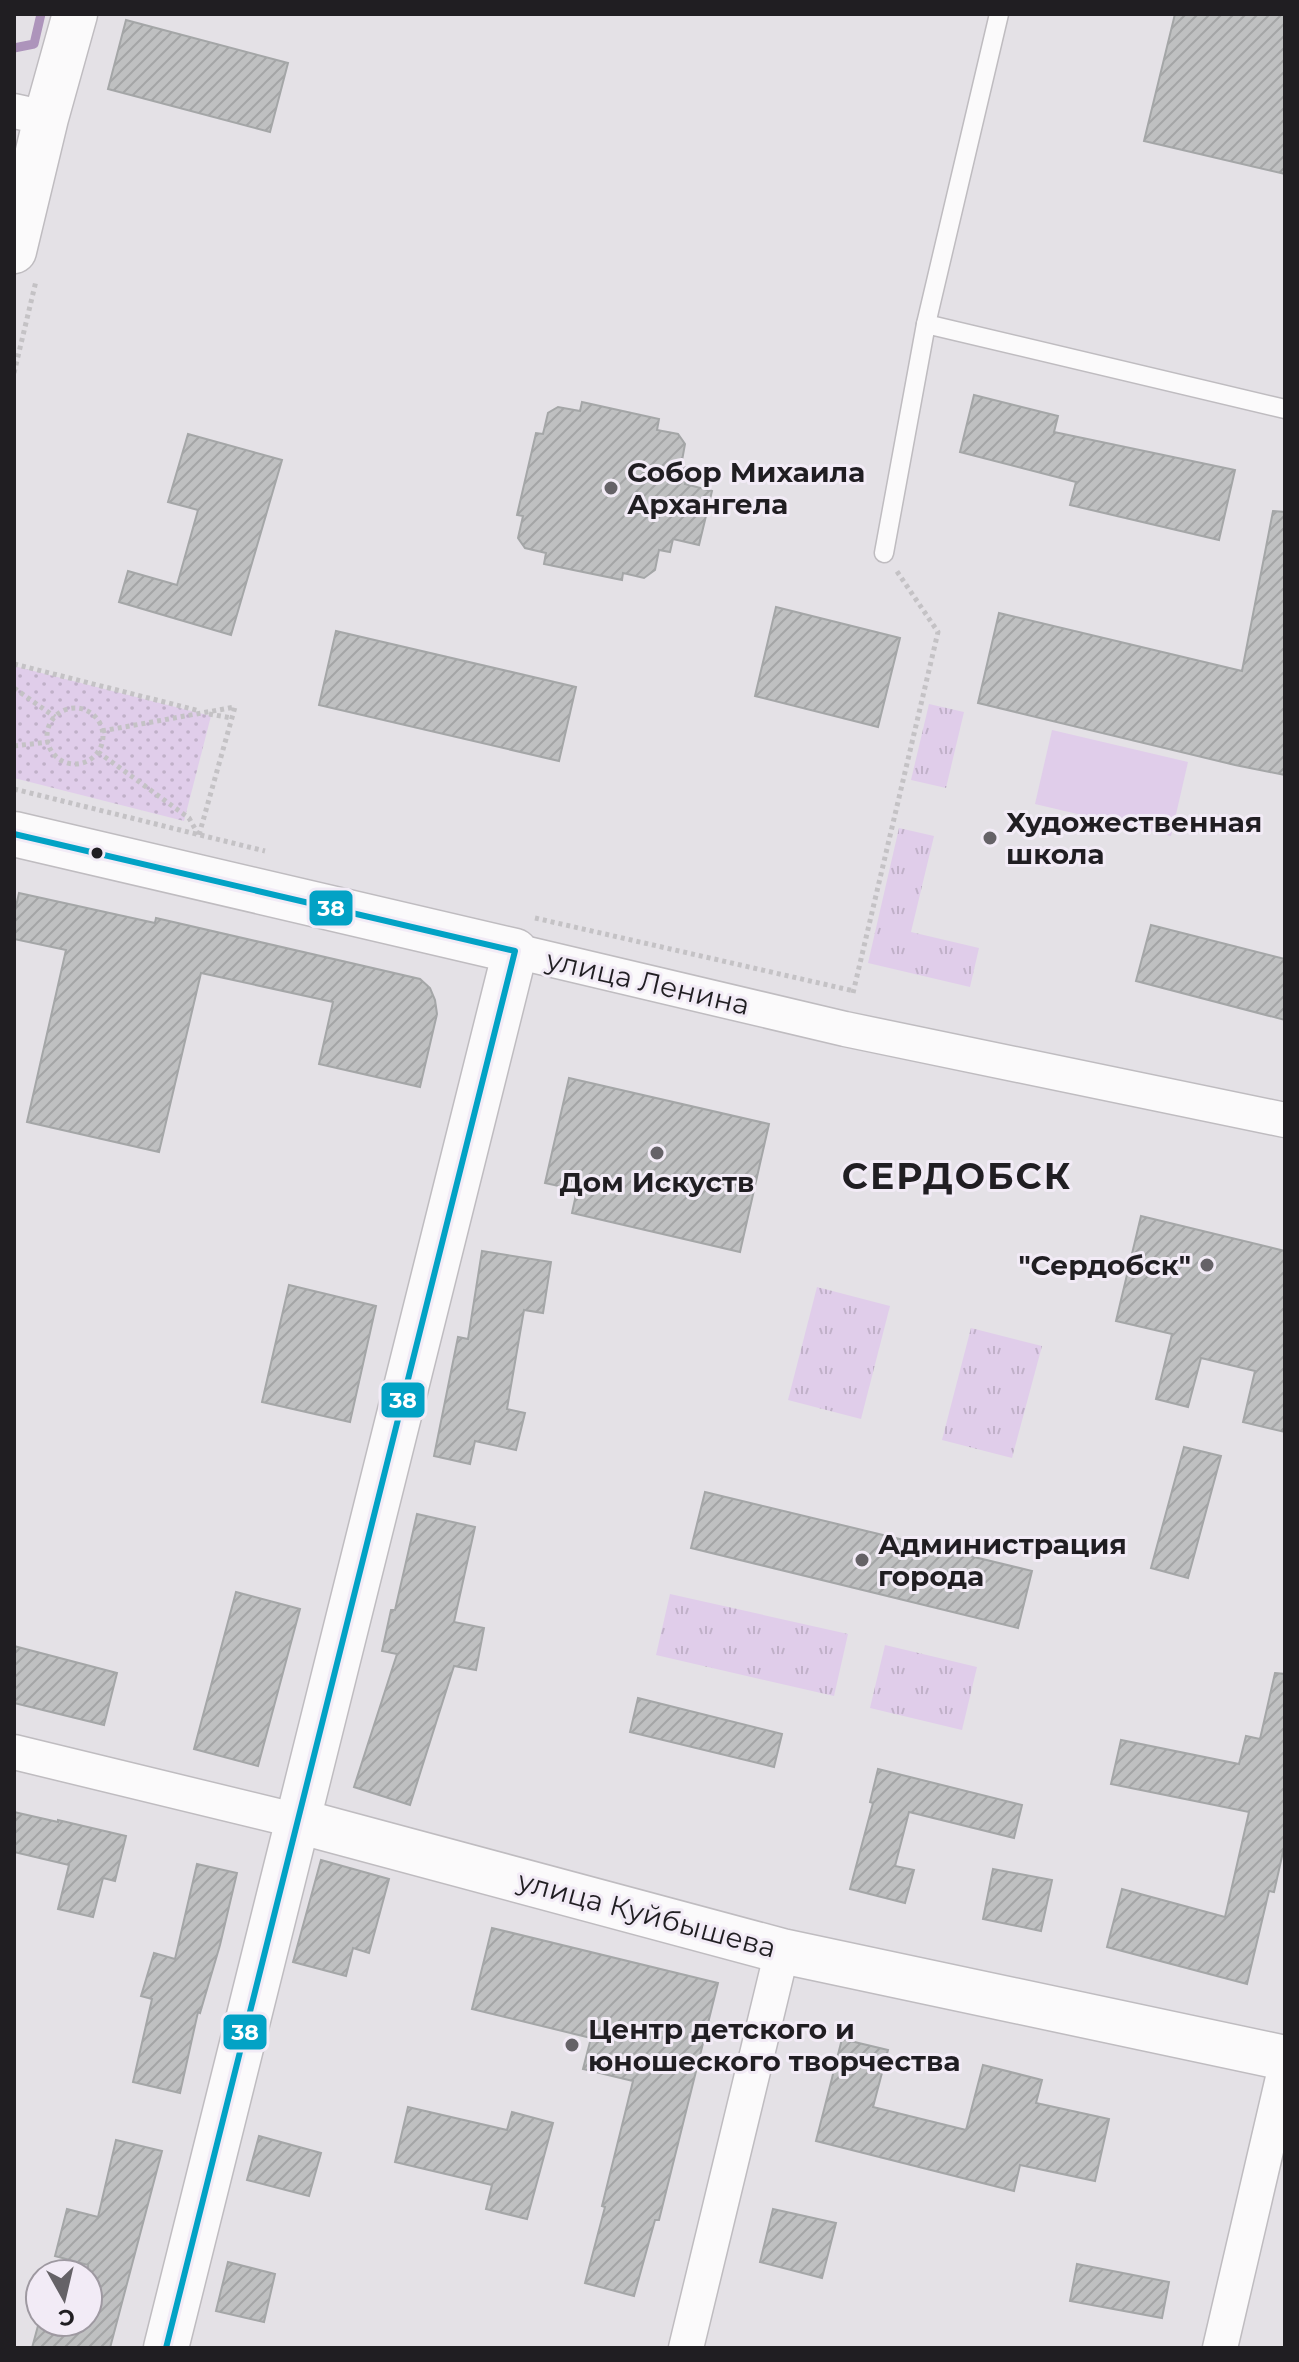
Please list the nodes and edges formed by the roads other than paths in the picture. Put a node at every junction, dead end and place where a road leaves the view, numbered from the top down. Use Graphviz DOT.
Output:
graph roads {
  1 [pos="75,14"];
  2 [pos="999,14"];
  3 [pos="30,115"];
  4 [pos="14,251"];
  5 [pos="926,324"];
  6 [pos="1285,409"];
  7 [pos="884,553"];
  8 [pos="14,834"];
  9 [pos="515,951"];
  10 [pos="1285,1120"];
  11 [pos="14,1752"];
  12 [pos="298,1821"];
  13 [pos="782,1951"];
  14 [pos="1285,2058"];
  15 [pos="1285,2069"];
  16 [pos="166,2348"];
  17 [pos="686,2348"];
  18 [pos="1220,2348"];
  1 -- 3 [label="street"];
  2 -- 5 [label="lane"];
  3 -- 4 [label="street"];
  5 -- 6 [label="lane"];
  5 -- 7 [label="lane"];
  8 -- 9 [label="street, улица Ленина"];
  9 -- 10 [label="street, улица Ленина"];
  9 -- 12 [label="street"];
  11 -- 12 [label="street, улица Куйбышева"];
  12 -- 13 [label="street, улица Куйбышева"];
  12 -- 16 [label="street"];
  13 -- 14 [label="street, улица Куйбышева"];
  13 -- 17 [label="street"];
  15 -- 18 [label="street"];
}
